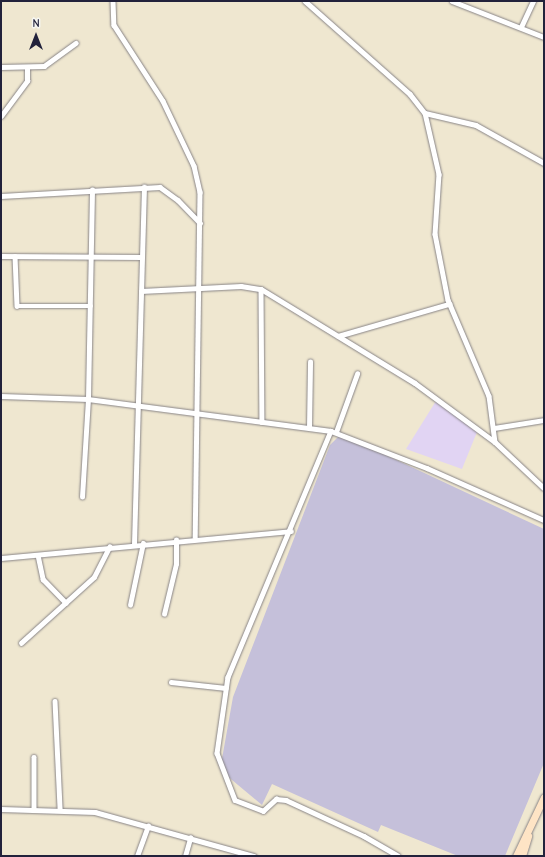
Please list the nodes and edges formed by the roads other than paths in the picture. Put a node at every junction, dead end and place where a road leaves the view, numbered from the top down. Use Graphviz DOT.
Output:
graph roads {
  1 [pos="113,1"];
  2 [pos="305,1"];
  3 [pos="452,1"];
  4 [pos="533,1"];
  5 [pos="521,27"];
  6 [pos="544,37"];
  7 [pos="76,43"];
  8 [pos="1,67"];
  9 [pos="27,68"];
  10 [pos="425,113"];
  11 [pos="1,116"];
  12 [pos="544,163"];
  13 [pos="144,187"];
  14 [pos="92,190"];
  15 [pos="1,196"];
  16 [pos="200,223"];
  17 [pos="1,256"];
  18 [pos="15,256"];
  19 [pos="91,257"];
  20 [pos="142,257"];
  21 [pos="261,289"];
  22 [pos="199,290"];
  23 [pos="141,291"];
  24 [pos="450,304"];
  25 [pos="91,306"];
  26 [pos="338,336"];
  27 [pos="310,362"];
  28 [pos="357,374"];
  29 [pos="1,396"];
  30 [pos="88,399"];
  31 [pos="139,405"];
  32 [pos="197,412"];
  33 [pos="544,420"];
  34 [pos="262,422"];
  35 [pos="309,428"];
  36 [pos="494,428"];
  37 [pos="333,432"];
  38 [pos="495,442"];
  39 [pos="544,488"];
  40 [pos="82,497"];
  41 [pos="544,520"];
  42 [pos="291,531"];
  43 [pos="195,538"];
  44 [pos="176,540"];
  45 [pos="144,543"];
  46 [pos="134,544"];
  47 [pos="109,547"];
  48 [pos="38,555"];
  49 [pos="1,558"];
  50 [pos="66,603"];
  51 [pos="130,605"];
  52 [pos="164,614"];
  53 [pos="20,643"];
  54 [pos="171,682"];
  55 [pos="226,688"];
  56 [pos="55,702"];
  57 [pos="34,757"];
  58 [pos="544,797"];
  59 [pos="34,809"];
  60 [pos="60,809"];
  61 [pos="1,810"];
  62 [pos="148,826"];
  63 [pos="529,830"];
  64 [pos="190,838"];
  65 [pos="137,856"];
  66 [pos="184,856"];
  67 [pos="254,856"];
  68 [pos="398,856"];
  69 [pos="516,856"];
  70 [pos="522,856"];
  1 -- 16 [label="street"];
  2 -- 10 [label="street"];
  3 -- 5 [label="street"];
  4 -- 5 [label="street"];
  5 -- 6 [label="street"];
  7 -- 9 [label="street"];
  8 -- 9 [label="street"];
  9 -- 11 [label="street"];
  10 -- 12 [label="street"];
  10 -- 24 [label="street"];
  13 -- 14 [label="street"];
  13 -- 16 [label="street"];
  13 -- 20 [label="street"];
  14 -- 15 [label="street"];
  14 -- 19 [label="street"];
  16 -- 22 [label="street"];
  17 -- 18 [label="street"];
  18 -- 19 [label="street"];
  18 -- 25 [label="street"];
  19 -- 20 [label="street"];
  19 -- 25 [label="street"];
  20 -- 23 [label="street"];
  21 -- 22 [label="street"];
  21 -- 26 [label="street"];
  21 -- 34 [label="street"];
  22 -- 23 [label="street"];
  22 -- 32 [label="street"];
  23 -- 31 [label="street"];
  24 -- 26 [label="street"];
  24 -- 36 [label="street"];
  25 -- 30 [label="street"];
  26 -- 38 [label="street"];
  27 -- 35 [label="street"];
  28 -- 37 [label="street"];
  29 -- 30 [label="street"];
  30 -- 31 [label="street"];
  30 -- 40 [label="street"];
  31 -- 32 [label="street"];
  31 -- 46 [label="street"];
  32 -- 34 [label="street"];
  32 -- 43 [label="street"];
  33 -- 36 [label="street"];
  34 -- 35 [label="street"];
  35 -- 37 [label="street"];
  36 -- 38 [label="street"];
  37 -- 41 [label="street"];
  37 -- 42 [label="street"];
  38 -- 39 [label="street"];
  42 -- 43 [label="street"];
  42 -- 55 [label="street"];
  43 -- 44 [label="street"];
  44 -- 45 [label="street"];
  44 -- 52 [label="street"];
  45 -- 46 [label="street"];
  45 -- 51 [label="street"];
  46 -- 47 [label="street"];
  47 -- 48 [label="street"];
  47 -- 50 [label="street"];
  48 -- 49 [label="street"];
  48 -- 50 [label="street"];
  50 -- 53 [label="street"];
  54 -- 55 [label="street"];
  55 -- 68 [label="street"];
  56 -- 60 [label="street"];
  57 -- 59 [label="street"];
  58 -- 63 [label="main road"];
  59 -- 60 [label="street"];
  59 -- 61 [label="street"];
  60 -- 62 [label="street"];
  62 -- 64 [label="street"];
  62 -- 65 [label="street"];
  63 -- 69 [label="main road"];
  63 -- 70 [label="main road"];
  64 -- 66 [label="street"];
  64 -- 67 [label="street"];
}
